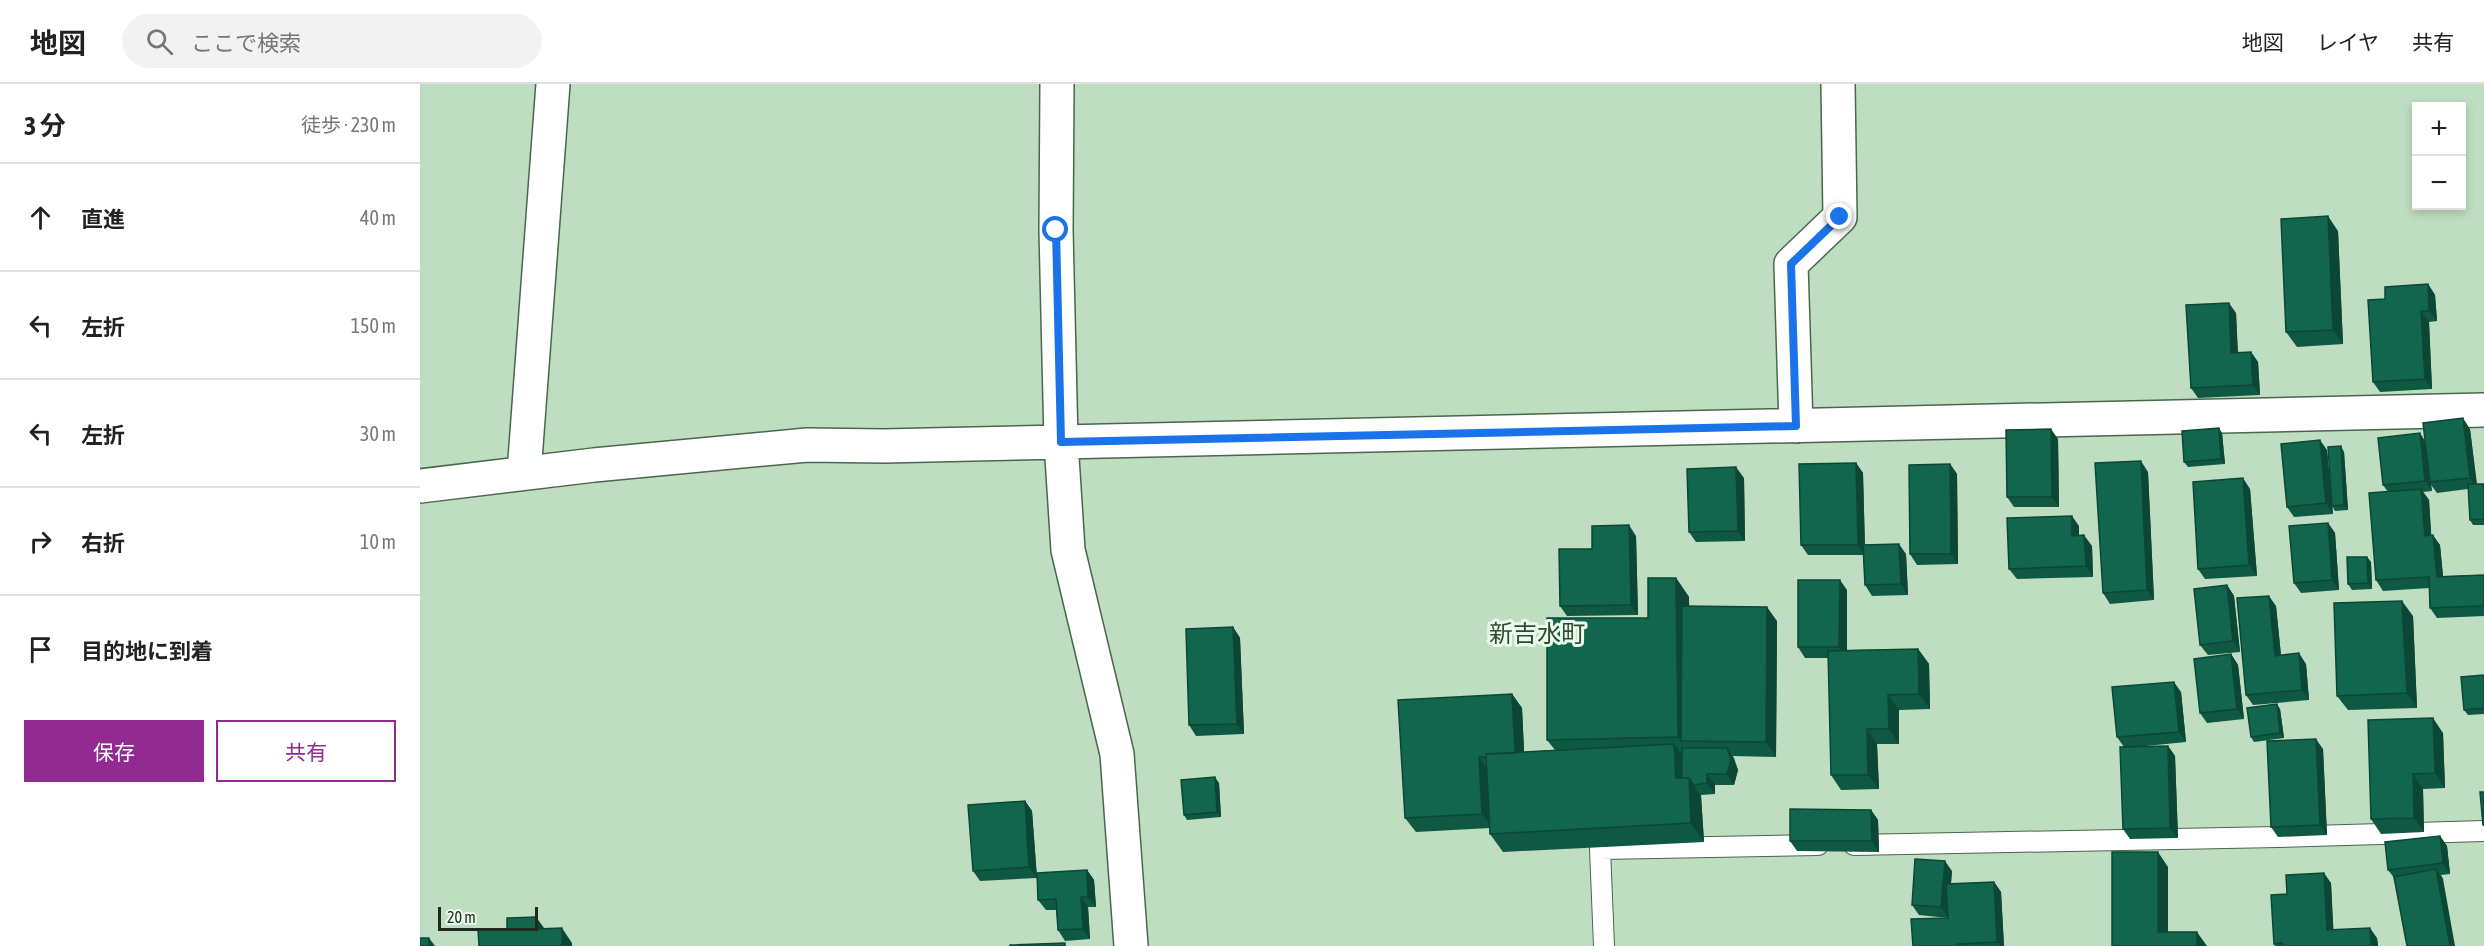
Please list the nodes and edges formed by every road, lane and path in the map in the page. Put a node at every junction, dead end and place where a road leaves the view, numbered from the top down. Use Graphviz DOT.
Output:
graph roads {
  1 [pos="553,84"];
  2 [pos="1057,84"];
  3 [pos="1838,84"];
  4 [pos="2484,410"];
  5 [pos="1796,426"];
  6 [pos="1061,442"];
  7 [pos="524,473"];
  8 [pos="420,486"];
  9 [pos="2484,831"];
  10 [pos="1131,946"];
  11 [pos="1604,946"];
  1 -- 7 [label="street"];
  2 -- 6 [label="street"];
  3 -- 5 [label="street"];
  4 -- 5 [label="street"];
  5 -- 6 [label="street"];
  6 -- 7 [label="street"];
  6 -- 10 [label="street"];
  7 -- 8 [label="street"];
  9 -- 11 [label="lane"];
}
